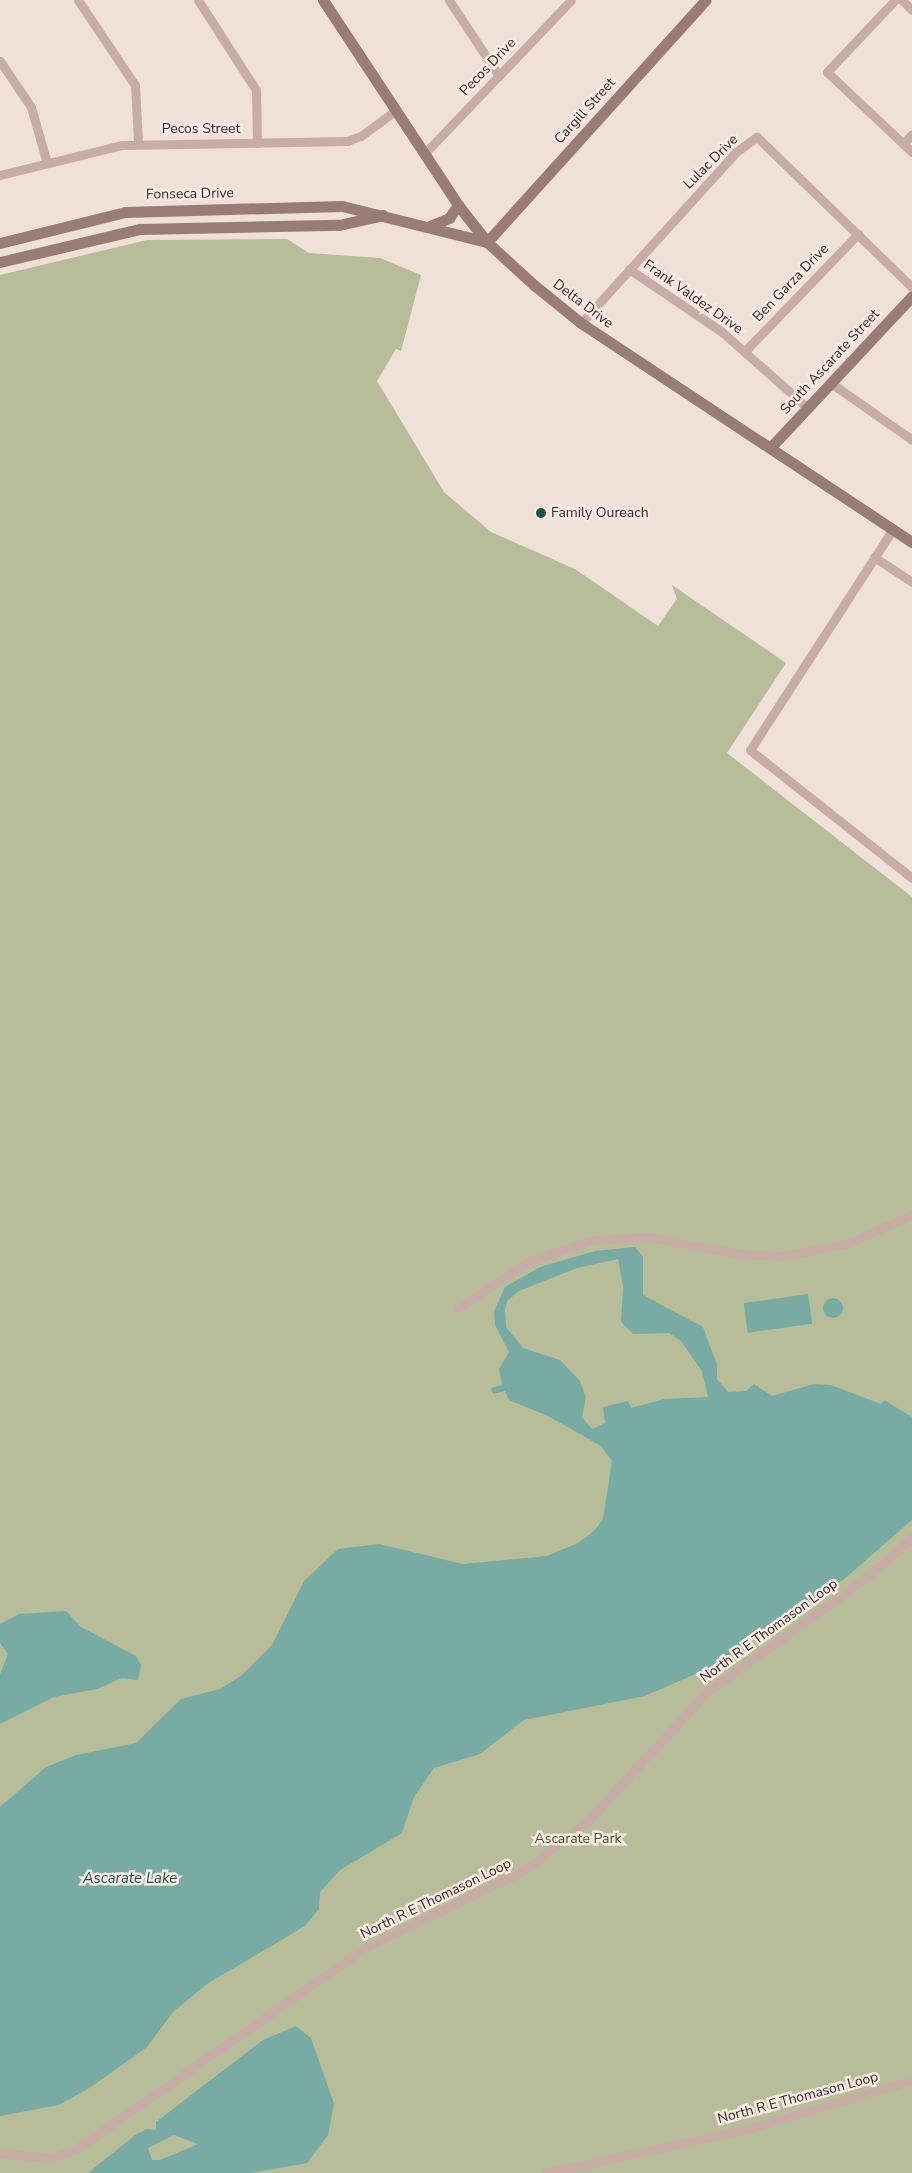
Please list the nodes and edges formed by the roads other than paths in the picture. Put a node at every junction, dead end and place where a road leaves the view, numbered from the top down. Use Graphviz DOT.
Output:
graph roads {
  1 [pos="78,0"];
  2 [pos="198,0"];
  3 [pos="323,0"];
  4 [pos="449,0"];
  5 [pos="571,0"];
  6 [pos="706,0"];
  7 [pos="895,0"];
  8 [pos="902,0"];
  9 [pos="912,10"];
  10 [pos="0,60"];
  11 [pos="499,76"];
  12 [pos="396,110"];
  13 [pos="912,134"];
  14 [pos="138,143"];
  15 [pos="257,143"];
  16 [pos="903,144"];
  17 [pos="912,152"];
  18 [pos="425,153"];
  19 [pos="47,163"];
  20 [pos="0,175"];
  21 [pos="458,205"];
  22 [pos="383,216"];
  23 [pos="427,227"];
  24 [pos="858,234"];
  25 [pos="487,242"];
  26 [pos="0,243"];
  27 [pos="0,262"];
  28 [pos="629,269"];
  29 [pos="912,287"];
  30 [pos="911,300"];
  31 [pos="581,324"];
  32 [pos="745,351"];
  33 [pos="831,383"];
  34 [pos="808,408"];
  35 [pos="912,440"];
  36 [pos="770,448"];
  37 [pos="893,529"];
  38 [pos="912,542"];
  39 [pos="874,557"];
  40 [pos="912,582"];
  41 [pos="912,878"];
  42 [pos="912,1215"];
  43 [pos="457,1308"];
  44 [pos="912,1538"];
  45 [pos="912,2080"];
  46 [pos="0,2152"];
  47 [pos="545,2173"];
  1 -- 14 [label="street"];
  2 -- 15 [label="street"];
  3 -- 12 [label="main road, Delta Drive"];
  4 -- 11 [label="street"];
  5 -- 11 [label="street, Pecos Drive"];
  6 -- 25 [label="main road, Cargill Street"];
  7 -- 16 [label="street"];
  8 -- 9 [label="street"];
  10 -- 19 [label="street"];
  11 -- 18 [label="street, Pecos Drive"];
  12 -- 15 [label="street, Pecos Street"];
  12 -- 18 [label="main road, Delta Drive"];
  13 -- 16 [label="street"];
  14 -- 15 [label="street, Pecos Street"];
  14 -- 19 [label="street, Pecos Street"];
  16 -- 17 [label="street"];
  18 -- 21 [label="main road, Delta Drive"];
  19 -- 20 [label="street, Pecos Street"];
  21 -- 23 [label="main road"];
  21 -- 25 [label="main road, Delta Drive"];
  22 -- 23 [label="main road, Fonseca Drive"];
  22 -- 26 [label="main road, Fonseca Drive"];
  22 -- 27 [label="main road, Fonseca Drive"];
  23 -- 25 [label="main road, Fonseca Drive"];
  24 -- 28 [label="street, Lulac Drive"];
  24 -- 29 [label="street, Lulac Drive"];
  24 -- 32 [label="street, Ben Garza Drive"];
  25 -- 31 [label="main road, Delta Drive"];
  28 -- 31 [label="street, Lulac Drive"];
  28 -- 32 [label="street, Frank Valdez Drive"];
  30 -- 33 [label="main road, South Ascarate Street"];
  31 -- 36 [label="main road, Delta Drive"];
  32 -- 34 [label="street, Frank Valdez Drive"];
  33 -- 34 [label="main road, South Ascarate Street"];
  33 -- 35 [label="street"];
  34 -- 36 [label="main road, South Ascarate Street"];
  36 -- 37 [label="main road, Delta Drive"];
  37 -- 38 [label="main road, Delta Drive"];
  37 -- 39 [label="street"];
  39 -- 40 [label="street"];
  39 -- 41 [label="street"];
  42 -- 43 [label="street"];
  44 -- 46 [label="street, North R E Thomason Loop"];
  45 -- 47 [label="street, North R E Thomason Loop"];
}
